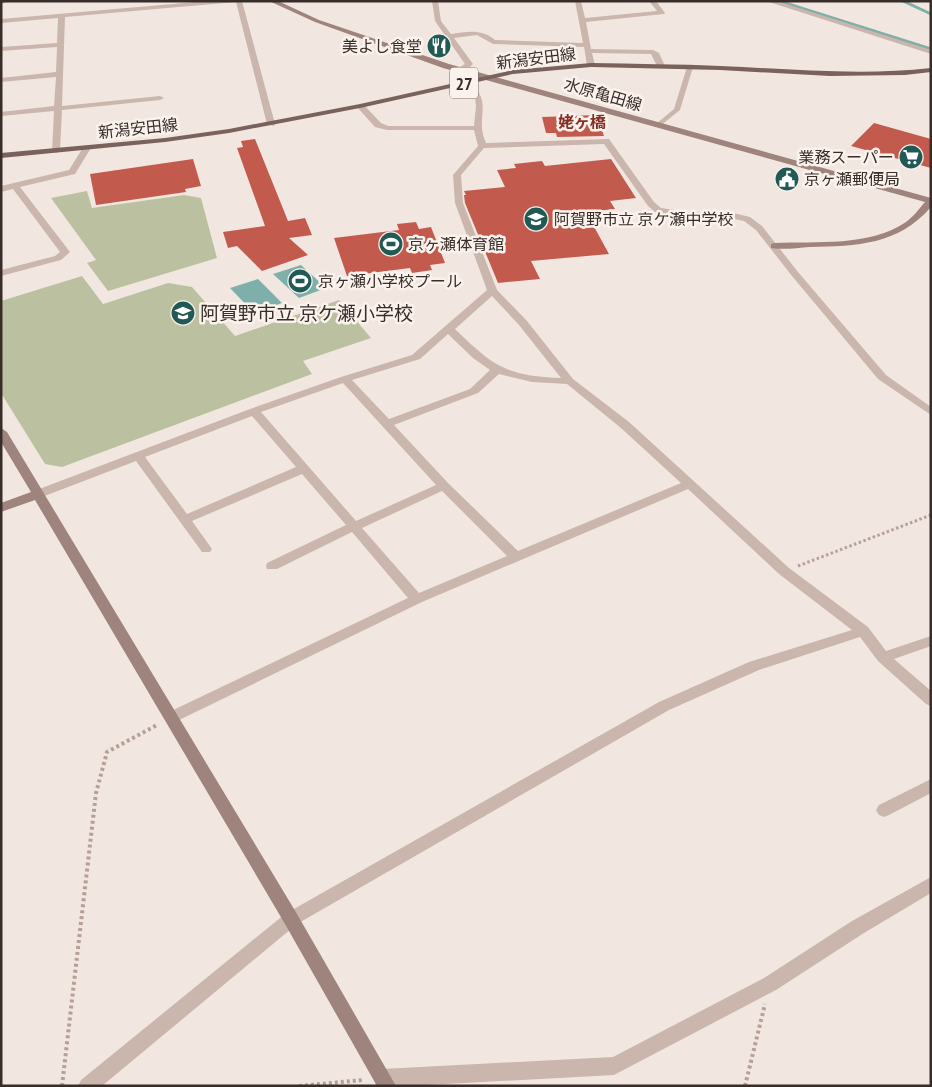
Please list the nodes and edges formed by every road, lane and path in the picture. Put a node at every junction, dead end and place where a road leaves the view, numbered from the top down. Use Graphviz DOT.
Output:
graph roads {
  1 [pos="8,1"];
  2 [pos="162,1"];
  3 [pos="233,1"];
  4 [pos="239,1"];
  5 [pos="272,1"];
  6 [pos="435,1"];
  7 [pos="578,1"];
  8 [pos="652,1"];
  9 [pos="769,1"];
  10 [pos="1,2"];
  11 [pos="170,7"];
  12 [pos="62,16"];
  13 [pos="582,20"];
  14 [pos="1,21"];
  15 [pos="448,36"];
  16 [pos="61,45"];
  17 [pos="588,48"];
  18 [pos="1,49"];
  19 [pos="931,52"];
  20 [pos="590,65"];
  21 [pos="661,66"];
  22 [pos="690,67"];
  23 [pos="461,70"];
  24 [pos="931,70"];
  25 [pos="60,74"];
  26 [pos="490,77"];
  27 [pos="1,80"];
  28 [pos="464,84"];
  29 [pos="160,98"];
  30 [pos="360,106"];
  31 [pos="58,108"];
  32 [pos="1,114"];
  33 [pos="271,124"];
  34 [pos="658,125"];
  35 [pos="478,128"];
  36 [pos="482,146"];
  37 [pos="87,148"];
  38 [pos="56,151"];
  39 [pos="1,156"];
  40 [pos="15,186"];
  41 [pos="1,189"];
  42 [pos="931,201"];
  43 [pos="774,246"];
  44 [pos="1,273"];
  45 [pos="492,291"];
  46 [pos="450,329"];
  47 [pos="497,370"];
  48 [pos="345,379"];
  49 [pos="568,381"];
  50 [pos="254,411"];
  51 [pos="931,412"];
  52 [pos="387,424"];
  53 [pos="1,432"];
  54 [pos="138,455"];
  55 [pos="304,468"];
  56 [pos="690,484"];
  57 [pos="444,486"];
  58 [pos="38,494"];
  59 [pos="1,508"];
  60 [pos="931,515"];
  61 [pos="186,519"];
  62 [pos="353,527"];
  63 [pos="206,549"];
  64 [pos="516,557"];
  65 [pos="272,566"];
  66 [pos="784,571"];
  67 [pos="416,599"];
  68 [pos="863,632"];
  69 [pos="931,641"];
  70 [pos="883,657"];
  71 [pos="931,700"];
  72 [pos="172,717"];
  73 [pos="931,785"];
  74 [pos="884,810"];
  75 [pos="931,884"];
  76 [pos="291,919"];
  77 [pos="770,984"];
  78 [pos="384,1082"];
  79 [pos="62,1086"];
  80 [pos="87,1086"];
  81 [pos="299,1086"];
  82 [pos="745,1086"];
  1 -- 10 [label="street"];
  2 -- 11 [label="street"];
  3 -- 11 [label="street"];
  4 -- 33 [label="street"];
  5 -- 23 [label="main road, 水原亀田線"];
  6 -- 15 [label="street"];
  7 -- 13 [label="street"];
  8 -- 13 [label="street"];
  9 -- 19 [label="street"];
  11 -- 12 [label="street"];
  12 -- 14 [label="street"];
  12 -- 16 [label="street"];
  13 -- 17 [label="street"];
  15 -- 17 [label="street"];
  15 -- 23 [label="street"];
  16 -- 18 [label="street"];
  16 -- 25 [label="street"];
  17 -- 20 [label="street"];
  17 -- 21 [label="street"];
  20 -- 21 [label="main road, 新潟安田線 / 27"];
  20 -- 26 [label="main road, 新潟安田線 / 27"];
  21 -- 22 [label="main road, 新潟安田線 / 27"];
  22 -- 24 [label="main road, 新潟安田線 / 27"];
  22 -- 34 [label="lane"];
  23 -- 26 [label="main road, 水原亀田線"];
  25 -- 27 [label="street"];
  25 -- 31 [label="street"];
  26 -- 28 [label="main road, 新潟安田線 / 27"];
  26 -- 34 [label="main road, 水原亀田線"];
  28 -- 30 [label="main road, 新潟安田線 / 27"];
  28 -- 35 [label="street"];
  29 -- 31 [label="street"];
  30 -- 33 [label="main road, 新潟安田線 / 27"];
  30 -- 35 [label="street"];
  31 -- 32 [label="street"];
  31 -- 38 [label="street"];
  33 -- 37 [label="main road, 新潟安田線 / 27"];
  34 -- 42 [label="main road, 水原亀田線"];
  35 -- 36 [label="street"];
  36 -- 43 [label="street"];
  36 -- 45 [label="street"];
  37 -- 38 [label="main road, 新潟安田線 / 27"];
  37 -- 40 [label="street"];
  38 -- 39 [label="main road, 新潟安田線 / 27"];
  40 -- 41 [label="street"];
  40 -- 44 [label="street"];
  42 -- 43 [label="main road"];
  43 -- 51 [label="street"];
  45 -- 46 [label="street"];
  45 -- 49 [label="street"];
  46 -- 47 [label="street"];
  46 -- 48 [label="street"];
  47 -- 49 [label="street"];
  47 -- 52 [label="street"];
  48 -- 50 [label="street"];
  48 -- 52 [label="street"];
  49 -- 56 [label="street"];
  50 -- 54 [label="street"];
  50 -- 55 [label="street"];
  52 -- 57 [label="street"];
  53 -- 58 [label="main road"];
  54 -- 58 [label="street"];
  54 -- 61 [label="street"];
  55 -- 61 [label="street"];
  55 -- 62 [label="street"];
  56 -- 64 [label="street"];
  56 -- 66 [label="street"];
  57 -- 62 [label="street"];
  57 -- 64 [label="street"];
  58 -- 59 [label="main road"];
  58 -- 72 [label="main road"];
  60 -- 66 [label="path"];
  61 -- 63 [label="street"];
  62 -- 65 [label="street"];
  62 -- 67 [label="street"];
  64 -- 67 [label="street"];
  66 -- 68 [label="street"];
  67 -- 72 [label="street"];
  68 -- 70 [label="street"];
  68 -- 76 [label="street"];
  69 -- 70 [label="street"];
  70 -- 71 [label="street"];
  72 -- 76 [label="main road"];
  72 -- 79 [label="path"];
  73 -- 74 [label="street"];
  75 -- 77 [label="street"];
  76 -- 78 [label="main road"];
  76 -- 80 [label="street"];
  77 -- 78 [label="street"];
  77 -- 82 [label="path"];
  78 -- 81 [label="path"];
}
